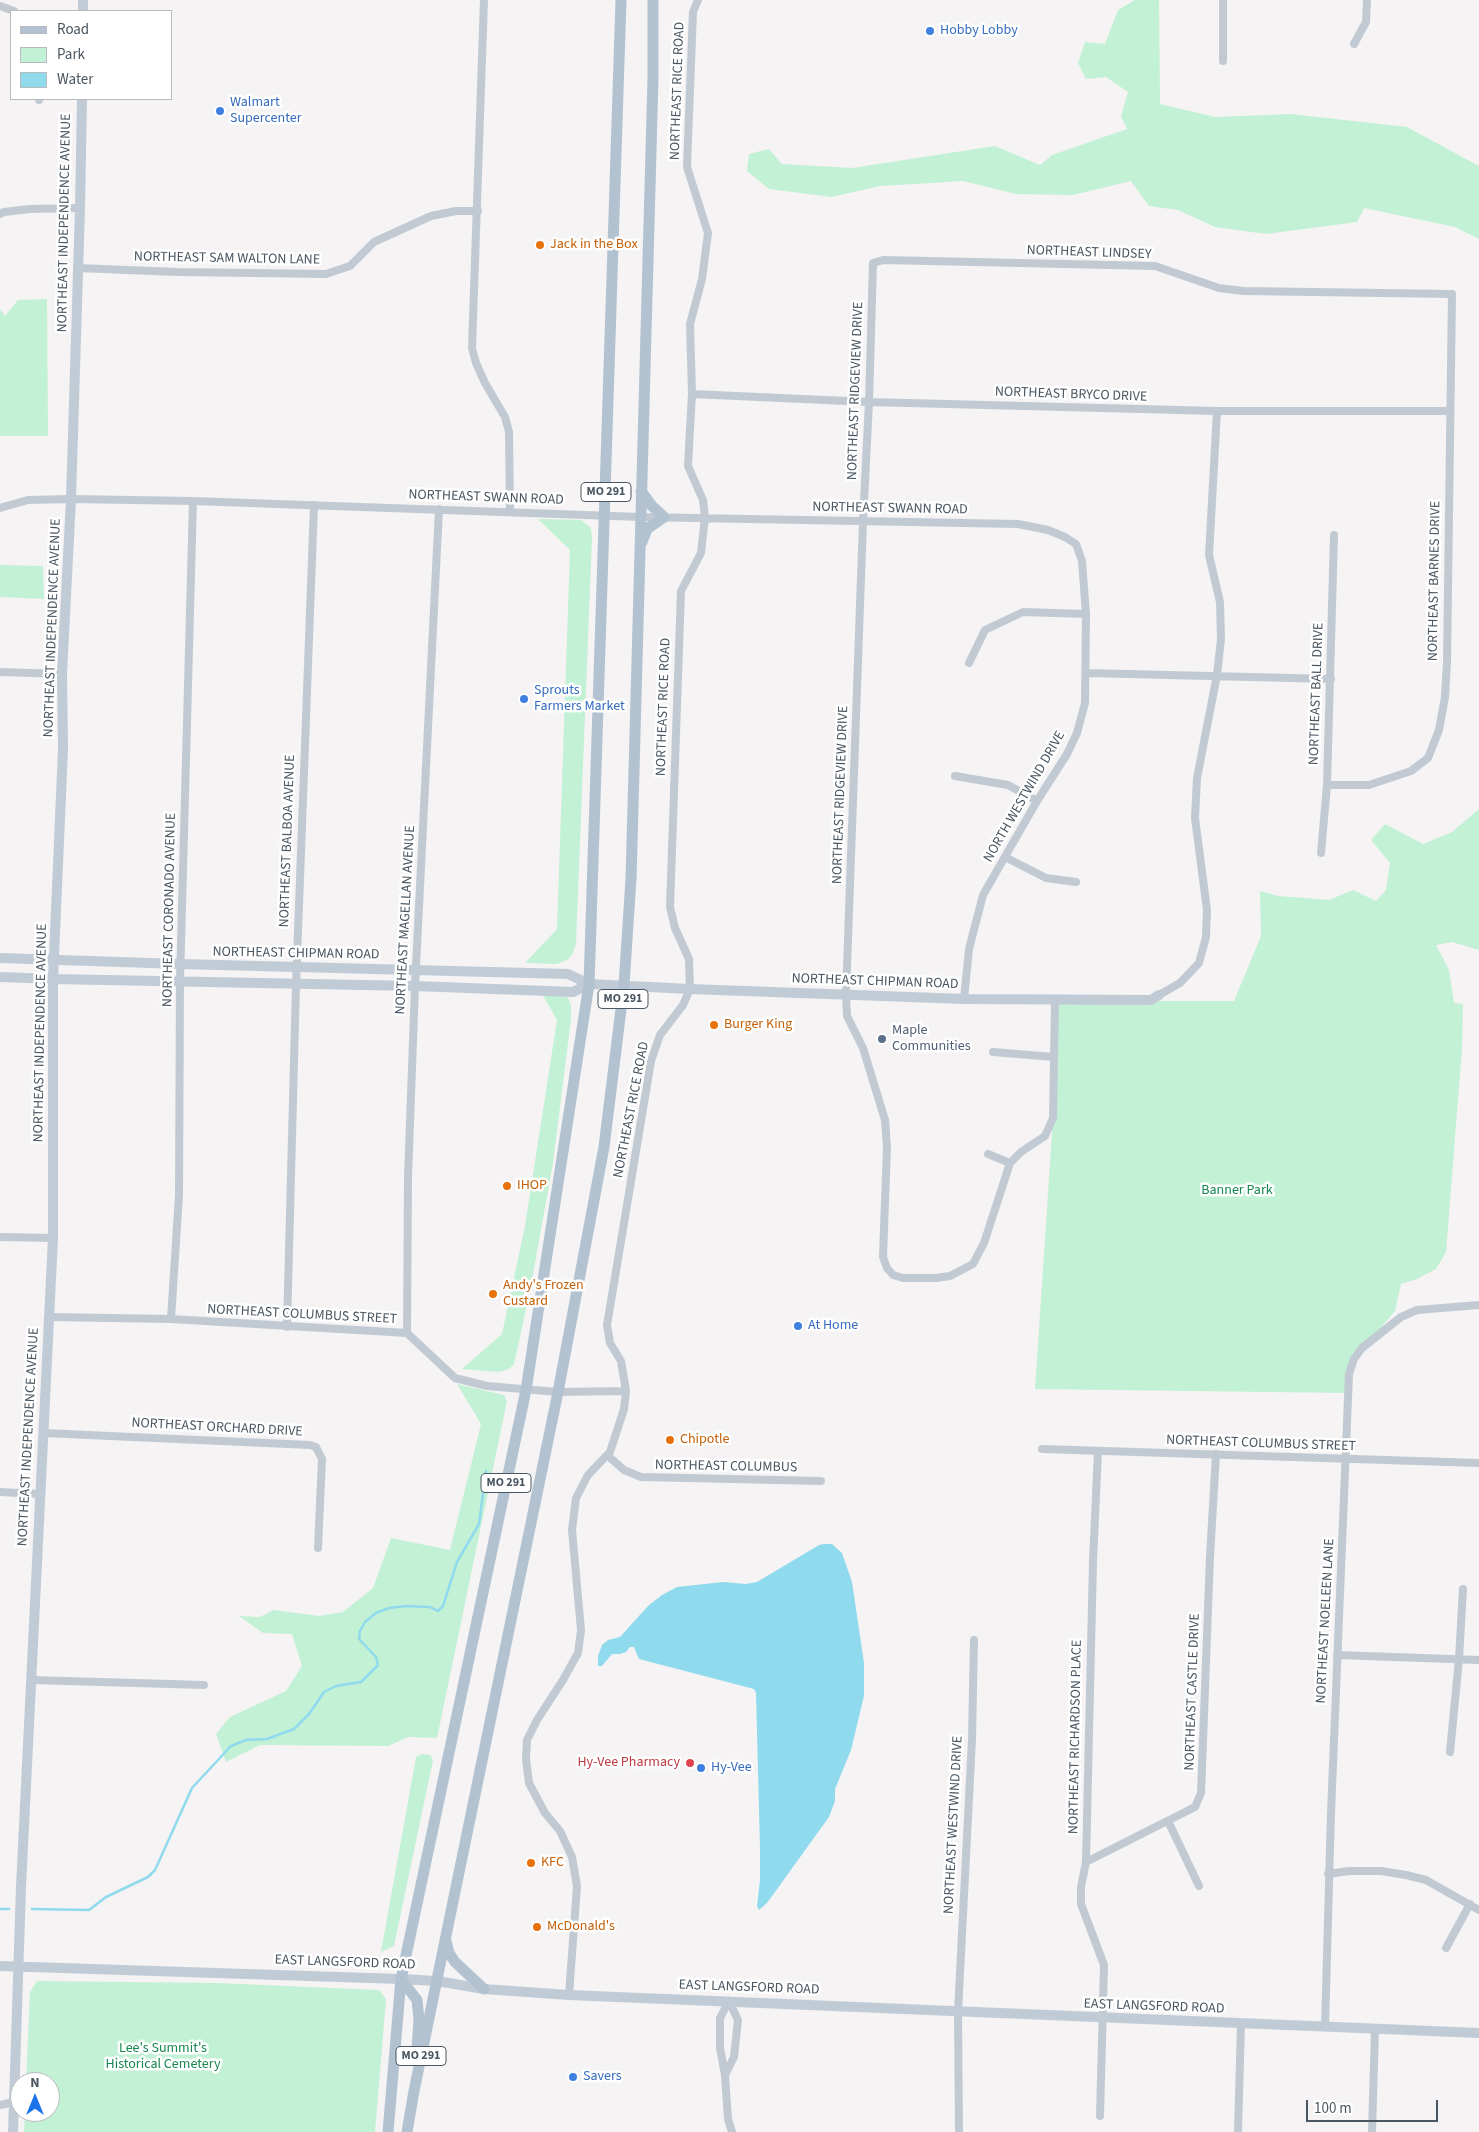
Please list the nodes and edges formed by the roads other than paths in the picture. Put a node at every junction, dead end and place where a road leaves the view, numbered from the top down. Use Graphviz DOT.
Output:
graph roads {
  1 [pos="484,0"];
  2 [pos="621,0"];
  3 [pos="654,0"];
  4 [pos="698,0"];
  5 [pos="1223,0"];
  6 [pos="1367,0"];
  7 [pos="1354,44"];
  8 [pos="1223,61"];
  9 [pos="82,100"];
  10 [pos="80,208"];
  11 [pos="478,211"];
  12 [pos="0,214"];
  13 [pos="873,263"];
  14 [pos="78,268"];
  15 [pos="1452,294"];
  16 [pos="692,394"];
  17 [pos="869,402"];
  18 [pos="1217,411"];
  19 [pos="1450,412"];
  20 [pos="641,491"];
  21 [pos="71,499"];
  22 [pos="193,501"];
  23 [pos="314,506"];
  24 [pos="0,508"];
  25 [pos="439,509"];
  26 [pos="510,512"];
  27 [pos="606,515"];
  28 [pos="641,516"];
  29 [pos="664,517"];
  30 [pos="705,517"];
  31 [pos="862,522"];
  32 [pos="1334,535"];
  33 [pos="1076,544"];
  34 [pos="640,548"];
  35 [pos="1086,614"];
  36 [pos="969,663"];
  37 [pos="0,672"];
  38 [pos="1086,673"];
  39 [pos="62,674"];
  40 [pos="1217,675"];
  41 [pos="1330,679"];
  42 [pos="955,776"];
  43 [pos="1327,784"];
  44 [pos="1037,801"];
  45 [pos="1322,853"];
  46 [pos="1005,857"];
  47 [pos="1076,882"];
  48 [pos="0,958"];
  49 [pos="54,959"];
  50 [pos="180,964"];
  51 [pos="296,968"];
  52 [pos="416,970"];
  53 [pos="491,972"];
  54 [pos="0,977"];
  55 [pos="53,980"];
  56 [pos="180,981"];
  57 [pos="296,984"];
  58 [pos="589,984"];
  59 [pos="624,985"];
  60 [pos="415,986"];
  61 [pos="491,989"];
  62 [pos="690,989"];
  63 [pos="846,995"];
  64 [pos="1159,995"];
  65 [pos="964,999"];
  66 [pos="1056,1001"];
  67 [pos="993,1052"];
  68 [pos="1054,1058"];
  69 [pos="988,1154"];
  70 [pos="1010,1163"];
  71 [pos="0,1236"];
  72 [pos="53,1238"];
  73 [pos="1479,1305"];
  74 [pos="48,1317"];
  75 [pos="170,1319"];
  76 [pos="287,1327"];
  77 [pos="407,1333"];
  78 [pos="526,1390"];
  79 [pos="626,1391"];
  80 [pos="558,1392"];
  81 [pos="43,1433"];
  82 [pos="1042,1449"];
  83 [pos="1098,1451"];
  84 [pos="1216,1454"];
  85 [pos="608,1455"];
  86 [pos="1346,1459"];
  87 [pos="1479,1463"];
  88 [pos="821,1481"];
  89 [pos="0,1492"];
  90 [pos="40,1494"];
  91 [pos="318,1548"];
  92 [pos="1463,1589"];
  93 [pos="974,1640"];
  94 [pos="1337,1655"];
  95 [pos="1459,1659"];
  96 [pos="1479,1660"];
  97 [pos="32,1680"];
  98 [pos="204,1685"];
  99 [pos="1450,1752"];
  100 [pos="1168,1821"];
  101 [pos="1086,1862"];
  102 [pos="1328,1874"];
  103 [pos="1198,1886"];
  104 [pos="1470,1904"];
  105 [pos="1479,1910"];
  106 [pos="446,1940"];
  107 [pos="1446,1948"];
  108 [pos="0,1966"];
  109 [pos="19,1966"];
  110 [pos="401,1979"];
  111 [pos="437,1981"];
  112 [pos="484,1989"];
  113 [pos="569,1995"];
  114 [pos="729,2001"];
  115 [pos="958,2012"];
  116 [pos="1102,2018"];
  117 [pos="1241,2024"];
  118 [pos="1325,2027"];
  119 [pos="1375,2029"];
  120 [pos="1479,2033"];
  121 [pos="15,2072"];
  122 [pos="725,2075"];
  123 [pos="414,2091"];
  124 [pos="1100,2116"];
  125 [pos="388,2132"];
  126 [pos="407,2132"];
  127 [pos="732,2132"];
  128 [pos="959,2132"];
  129 [pos="1238,2132"];
  130 [pos="1372,2132"];
  1 -- 11 [label="street"];
  2 -- 27 [label="main road, MO 291"];
  3 -- 20 [label="main road, MO 291"];
  4 -- 16 [label="street, NORTHEAST RICE ROAD"];
  5 -- 8 [label="street"];
  6 -- 7 [label="street"];
  9 -- 10 [label="street, NORTHEAST INDEPENDENCE AVENUE"];
  10 -- 12 [label="street"];
  10 -- 14 [label="street, NORTHEAST INDEPENDENCE AVENUE"];
  11 -- 14 [label="street, NORTHEAST SAM WALTON LANE"];
  11 -- 26 [label="street"];
  13 -- 15 [label="street, NORTHEAST LINDSEY"];
  13 -- 17 [label="street, NORTHEAST RIDGEVIEW DRIVE"];
  14 -- 21 [label="street, NORTHEAST INDEPENDENCE AVENUE"];
  15 -- 19 [label="street, NORTHEAST BARNES DRIVE"];
  16 -- 17 [label="street, NORTHEAST BRYCO DRIVE"];
  16 -- 30 [label="street, NORTHEAST RICE ROAD"];
  17 -- 18 [label="street, NORTHEAST BRYCO DRIVE"];
  17 -- 31 [label="street, NORTHEAST RIDGEVIEW DRIVE"];
  18 -- 19 [label="street, NORTHEAST BRYCO DRIVE"];
  18 -- 40 [label="street"];
  19 -- 43 [label="street, NORTHEAST BARNES DRIVE"];
  20 -- 28 [label="main road, MO 291"];
  20 -- 29 [label="main road"];
  21 -- 22 [label="street, NORTHEAST SWANN ROAD"];
  21 -- 24 [label="street, NORTHEAST SWANN ROAD"];
  21 -- 39 [label="street, NORTHEAST INDEPENDENCE AVENUE"];
  22 -- 23 [label="street, NORTHEAST SWANN ROAD"];
  22 -- 50 [label="street, NORTHEAST CORONADO AVENUE"];
  23 -- 25 [label="street, NORTHEAST SWANN ROAD"];
  23 -- 51 [label="street, NORTHEAST BALBOA AVENUE"];
  25 -- 26 [label="street, NORTHEAST SWANN ROAD"];
  25 -- 52 [label="street, NORTHEAST MAGELLAN AVENUE"];
  26 -- 27 [label="street, NORTHEAST SWANN ROAD"];
  27 -- 28 [label="street, NORTHEAST SWANN ROAD"];
  27 -- 58 [label="main road, MO 291"];
  28 -- 29 [label="street, NORTHEAST SWANN ROAD"];
  28 -- 34 [label="main road, MO 291"];
  29 -- 30 [label="street, NORTHEAST SWANN ROAD"];
  29 -- 34 [label="main road"];
  30 -- 31 [label="street, NORTHEAST SWANN ROAD"];
  30 -- 62 [label="street, NORTHEAST RICE ROAD"];
  31 -- 33 [label="street, NORTHEAST SWANN ROAD"];
  31 -- 63 [label="street, NORTHEAST RIDGEVIEW DRIVE"];
  32 -- 41 [label="street, NORTHEAST BALL DRIVE"];
  33 -- 35 [label="street, NORTH WESTWIND DRIVE"];
  34 -- 59 [label="main road, MO 291"];
  35 -- 36 [label="street"];
  35 -- 38 [label="street, NORTH WESTWIND DRIVE"];
  37 -- 39 [label="street"];
  38 -- 40 [label="street"];
  38 -- 44 [label="street, NORTH WESTWIND DRIVE"];
  39 -- 49 [label="street, NORTHEAST INDEPENDENCE AVENUE"];
  40 -- 41 [label="street"];
  40 -- 64 [label="street"];
  41 -- 43 [label="street, NORTHEAST BALL DRIVE"];
  42 -- 44 [label="street"];
  43 -- 45 [label="street, NORTHEAST BALL DRIVE"];
  44 -- 46 [label="street, NORTH WESTWIND DRIVE"];
  46 -- 47 [label="street"];
  46 -- 65 [label="street, NORTH WESTWIND DRIVE"];
  48 -- 49 [label="street, NORTHEAST CHIPMAN ROAD"];
  49 -- 50 [label="street, NORTHEAST CHIPMAN ROAD"];
  49 -- 55 [label="street, NORTHEAST INDEPENDENCE AVENUE"];
  50 -- 51 [label="street, NORTHEAST CHIPMAN ROAD"];
  50 -- 56 [label="street, NORTHEAST CORONADO AVENUE"];
  51 -- 52 [label="street, NORTHEAST CHIPMAN ROAD"];
  51 -- 57 [label="street, NORTHEAST BALBOA AVENUE"];
  52 -- 53 [label="street, NORTHEAST CHIPMAN ROAD"];
  52 -- 60 [label="street, NORTHEAST MAGELLAN AVENUE"];
  53 -- 58 [label="street, NORTHEAST CHIPMAN ROAD"];
  53 -- 61 [label="street"];
  54 -- 55 [label="street, NORTHEAST CHIPMAN ROAD"];
  55 -- 56 [label="street, NORTHEAST CHIPMAN ROAD"];
  55 -- 72 [label="street, NORTHEAST INDEPENDENCE AVENUE"];
  56 -- 57 [label="street, NORTHEAST CHIPMAN ROAD"];
  56 -- 75 [label="street, NORTHEAST CORONADO AVENUE"];
  57 -- 60 [label="street, NORTHEAST CHIPMAN ROAD"];
  57 -- 76 [label="street, NORTHEAST BALBOA AVENUE"];
  58 -- 59 [label="street, NORTHEAST CHIPMAN ROAD"];
  58 -- 61 [label="street, NORTHEAST CHIPMAN ROAD"];
  58 -- 78 [label="main road, MO 291"];
  59 -- 62 [label="street, NORTHEAST CHIPMAN ROAD"];
  59 -- 80 [label="main road, MO 291"];
  60 -- 61 [label="street, NORTHEAST CHIPMAN ROAD"];
  60 -- 77 [label="street, NORTHEAST MAGELLAN AVENUE"];
  62 -- 63 [label="street, NORTHEAST CHIPMAN ROAD"];
  62 -- 79 [label="street, NORTHEAST RICE ROAD"];
  63 -- 65 [label="street, NORTHEAST CHIPMAN ROAD"];
  63 -- 70 [label="street, NORTHEAST RIDGEVIEW DRIVE"];
  64 -- 66 [label="street, NORTHEAST CHIPMAN ROAD"];
  65 -- 66 [label="street, NORTHEAST CHIPMAN ROAD"];
  66 -- 68 [label="street"];
  67 -- 68 [label="street"];
  68 -- 70 [label="street"];
  69 -- 70 [label="street"];
  71 -- 72 [label="street"];
  72 -- 74 [label="street, NORTHEAST INDEPENDENCE AVENUE"];
  73 -- 86 [label="street, NORTHEAST NOELEEN LANE"];
  74 -- 75 [label="street, NORTHEAST COLUMBUS STREET"];
  74 -- 81 [label="street, NORTHEAST INDEPENDENCE AVENUE"];
  75 -- 76 [label="street, NORTHEAST COLUMBUS STREET"];
  76 -- 77 [label="street, NORTHEAST COLUMBUS STREET"];
  77 -- 78 [label="street, NORTHEAST COLUMBUS STREET"];
  78 -- 80 [label="street, NORTHEAST COLUMBUS STREET"];
  78 -- 110 [label="main road, MO 291"];
  79 -- 80 [label="street, NORTHEAST COLUMBUS STREET"];
  79 -- 85 [label="street, NORTHEAST RICE ROAD"];
  80 -- 106 [label="main road, MO 291"];
  81 -- 90 [label="street, NORTHEAST INDEPENDENCE AVENUE"];
  81 -- 91 [label="street, NORTHEAST ORCHARD DRIVE"];
  82 -- 83 [label="street, NORTHEAST COLUMBUS STREET"];
  83 -- 84 [label="street, NORTHEAST COLUMBUS STREET"];
  83 -- 101 [label="street, NORTHEAST RICHARDSON PLACE"];
  84 -- 86 [label="street, NORTHEAST COLUMBUS STREET"];
  84 -- 100 [label="street, NORTHEAST CASTLE DRIVE"];
  85 -- 88 [label="street, NORTHEAST COLUMBUS"];
  85 -- 113 [label="street, NORTHEAST RICE ROAD"];
  86 -- 87 [label="street, NORTHEAST COLUMBUS STREET"];
  86 -- 94 [label="street, NORTHEAST NOELEEN LANE"];
  89 -- 90 [label="street"];
  90 -- 97 [label="street, NORTHEAST INDEPENDENCE AVENUE"];
  92 -- 95 [label="street"];
  93 -- 115 [label="street, NORTHEAST WESTWIND DRIVE"];
  94 -- 95 [label="street"];
  94 -- 102 [label="street, NORTHEAST NOELEEN LANE"];
  95 -- 96 [label="street"];
  95 -- 99 [label="street"];
  97 -- 98 [label="street"];
  97 -- 109 [label="street, NORTHEAST INDEPENDENCE AVENUE"];
  100 -- 101 [label="street, NORTHEAST CASTLE DRIVE"];
  100 -- 103 [label="street"];
  101 -- 116 [label="street, NORTHEAST RICHARDSON PLACE"];
  102 -- 104 [label="street"];
  102 -- 118 [label="street, NORTHEAST NOELEEN LANE"];
  104 -- 105 [label="street"];
  104 -- 107 [label="street"];
  106 -- 111 [label="main road, MO 291"];
  106 -- 112 [label="main road"];
  108 -- 109 [label="street, EAST LANGSFORD ROAD"];
  109 -- 110 [label="street, EAST LANGSFORD ROAD"];
  109 -- 121 [label="street, NORTHEAST INDEPENDENCE AVENUE"];
  110 -- 111 [label="street, EAST LANGSFORD ROAD"];
  110 -- 123 [label="main road"];
  110 -- 125 [label="main road, MO 291"];
  111 -- 112 [label="street, EAST LANGSFORD ROAD"];
  111 -- 123 [label="main road, MO 291"];
  112 -- 113 [label="street, EAST LANGSFORD ROAD"];
  113 -- 114 [label="street, EAST LANGSFORD ROAD"];
  114 -- 115 [label="street, EAST LANGSFORD ROAD"];
  114 -- 122 [label="street"];
  114 -- 122 [label="street"];
  115 -- 116 [label="street, EAST LANGSFORD ROAD"];
  115 -- 128 [label="street, NORTHEAST WESTWIND DRIVE"];
  116 -- 117 [label="street, EAST LANGSFORD ROAD"];
  116 -- 124 [label="street, NORTHEAST RICHARDSON PLACE"];
  117 -- 118 [label="street, EAST LANGSFORD ROAD"];
  117 -- 129 [label="street"];
  118 -- 119 [label="street, EAST LANGSFORD ROAD"];
  119 -- 120 [label="street, EAST LANGSFORD ROAD"];
  119 -- 130 [label="street"];
  122 -- 127 [label="street"];
  123 -- 126 [label="main road, MO 291"];
}
